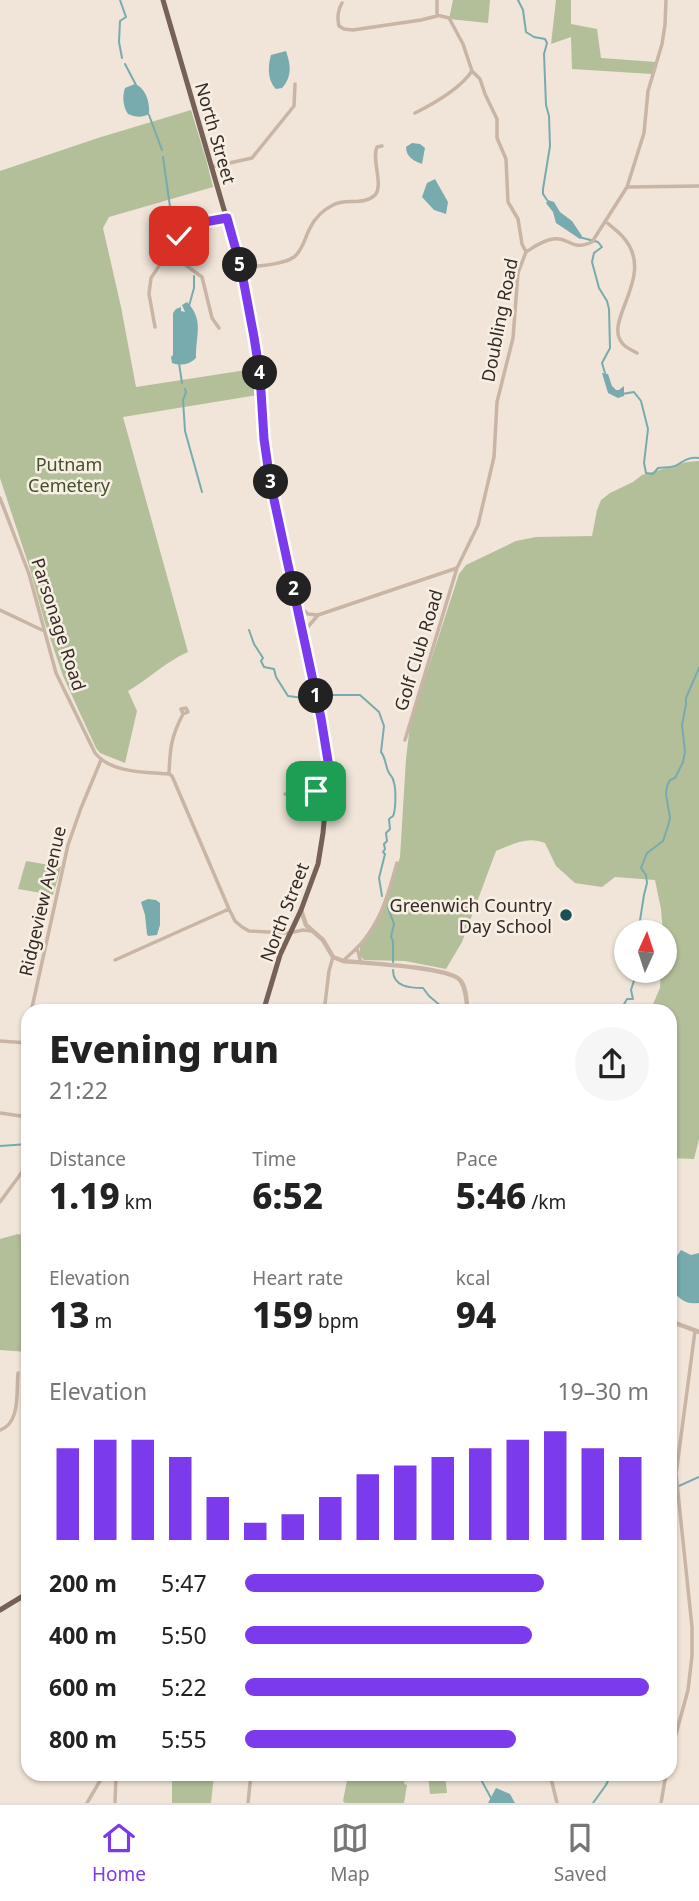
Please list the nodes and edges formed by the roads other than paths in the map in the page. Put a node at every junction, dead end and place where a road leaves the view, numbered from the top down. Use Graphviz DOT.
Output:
graph roads {
  1 [pos="163,0"];
  2 [pos="437,0"];
  3 [pos="666,0"];
  4 [pos="342,3"];
  5 [pos="437,15"];
  6 [pos="472,71"];
  7 [pos="295,84"];
  8 [pos="415,113"];
  9 [pos="382,146"];
  10 [pos="211,167"];
  11 [pos="699,186"];
  12 [pos="627,187"];
  13 [pos="227,218"];
  14 [pos="607,222"];
  15 [pos="526,251"];
  16 [pos="169,253"];
  17 [pos="241,268"];
  18 [pos="155,327"];
  19 [pos="219,328"];
  20 [pos="637,353"];
  21 [pos="0,498"];
  22 [pos="457,568"];
  23 [pos="298,605"];
  24 [pos="0,610"];
  25 [pos="318,615"];
  26 [pos="44,631"];
  27 [pos="304,636"];
  28 [pos="183,714"];
  29 [pos="405,740"];
  30 [pos="101,760"];
  31 [pos="169,774"];
  32 [pos="328,792"];
  33 [pos="285,794"];
  34 [pos="397,863"];
  35 [pos="229,909"];
  36 [pos="301,910"];
  37 [pos="312,931"];
  38 [pos="289,933"];
  39 [pos="357,948"];
  40 [pos="333,957"];
  41 [pos="115,960"];
  42 [pos="343,961"];
  43 [pos="361,963"];
  44 [pos="33,1004"];
  45 [pos="265,1004"];
  46 [pos="325,1004"];
  47 [pos="466,1004"];
  48 [pos="0,1041"];
  49 [pos="21,1042"];
  50 [pos="0,1113"];
  51 [pos="21,1116"];
  52 [pos="21,1174"];
  53 [pos="0,1202"];
  54 [pos="677,1324"];
  55 [pos="697,1332"];
  56 [pos="18,1373"];
  57 [pos="0,1430"];
  58 [pos="677,1465"];
  59 [pos="677,1490"];
  60 [pos="21,1597"];
  61 [pos="0,1610"];
  62 [pos="677,1730"];
  63 [pos="100,1781"];
  64 [pos="115,1781"];
  65 [pos="250,1781"];
  66 [pos="551,1781"];
  67 [pos="665,1781"];
  68 [pos="87,1803"];
  69 [pos="115,1803"];
  70 [pos="248,1803"];
  71 [pos="556,1803"];
  72 [pos="661,1803"];
  1 -- 10 [label="main road, North Street"];
  2 -- 5 [label="street"];
  3 -- 12 [label="street, Doubling Road"];
  4 -- 5 [label="street"];
  5 -- 6 [label="street"];
  6 -- 8 [label="street"];
  6 -- 15 [label="street"];
  7 -- 10 [label="street"];
  9 -- 17 [label="street"];
  10 -- 13 [label="main road, North Street"];
  11 -- 12 [label="street"];
  12 -- 14 [label="street, Doubling Road"];
  13 -- 16 [label="street"];
  13 -- 17 [label="main road, North Street"];
  14 -- 15 [label="street, Doubling Road"];
  14 -- 20 [label="street"];
  15 -- 22 [label="street, Doubling Road"];
  16 -- 18 [label="street"];
  16 -- 19 [label="street"];
  17 -- 23 [label="main road, North Street"];
  21 -- 26 [label="street, Parsonage Road"];
  22 -- 25 [label="street"];
  22 -- 29 [label="street, Golf Club Road"];
  23 -- 25 [label="street"];
  23 -- 27 [label="main road, North Street"];
  24 -- 26 [label="street"];
  25 -- 27 [label="street"];
  26 -- 30 [label="street, Parsonage Road"];
  27 -- 32 [label="main road, North Street"];
  28 -- 31 [label="street"];
  30 -- 31 [label="street"];
  30 -- 44 [label="street, Ridgeview Avenue"];
  31 -- 35 [label="street"];
  32 -- 33 [label="street"];
  32 -- 36 [label="main road, North Street"];
  34 -- 39 [label="street"];
  35 -- 38 [label="street"];
  35 -- 41 [label="street"];
  36 -- 37 [label="street"];
  36 -- 38 [label="main road, North Street"];
  37 -- 38 [label="street"];
  37 -- 40 [label="street"];
  38 -- 45 [label="main road, North Street"];
  39 -- 42 [label="street"];
  39 -- 43 [label="street"];
  40 -- 42 [label="street"];
  40 -- 46 [label="street"];
  42 -- 43 [label="street"];
  43 -- 47 [label="street"];
  48 -- 49 [label="street"];
  50 -- 51 [label="street"];
  52 -- 53 [label="street"];
  54 -- 55 [label="street"];
  55 -- 58 [label="street"];
  56 -- 57 [label="street"];
  59 -- 62 [label="street"];
  60 -- 61 [label="main road"];
  63 -- 68 [label="street"];
  64 -- 69 [label="street"];
  65 -- 70 [label="street"];
  66 -- 71 [label="street"];
  67 -- 72 [label="street"];
}
